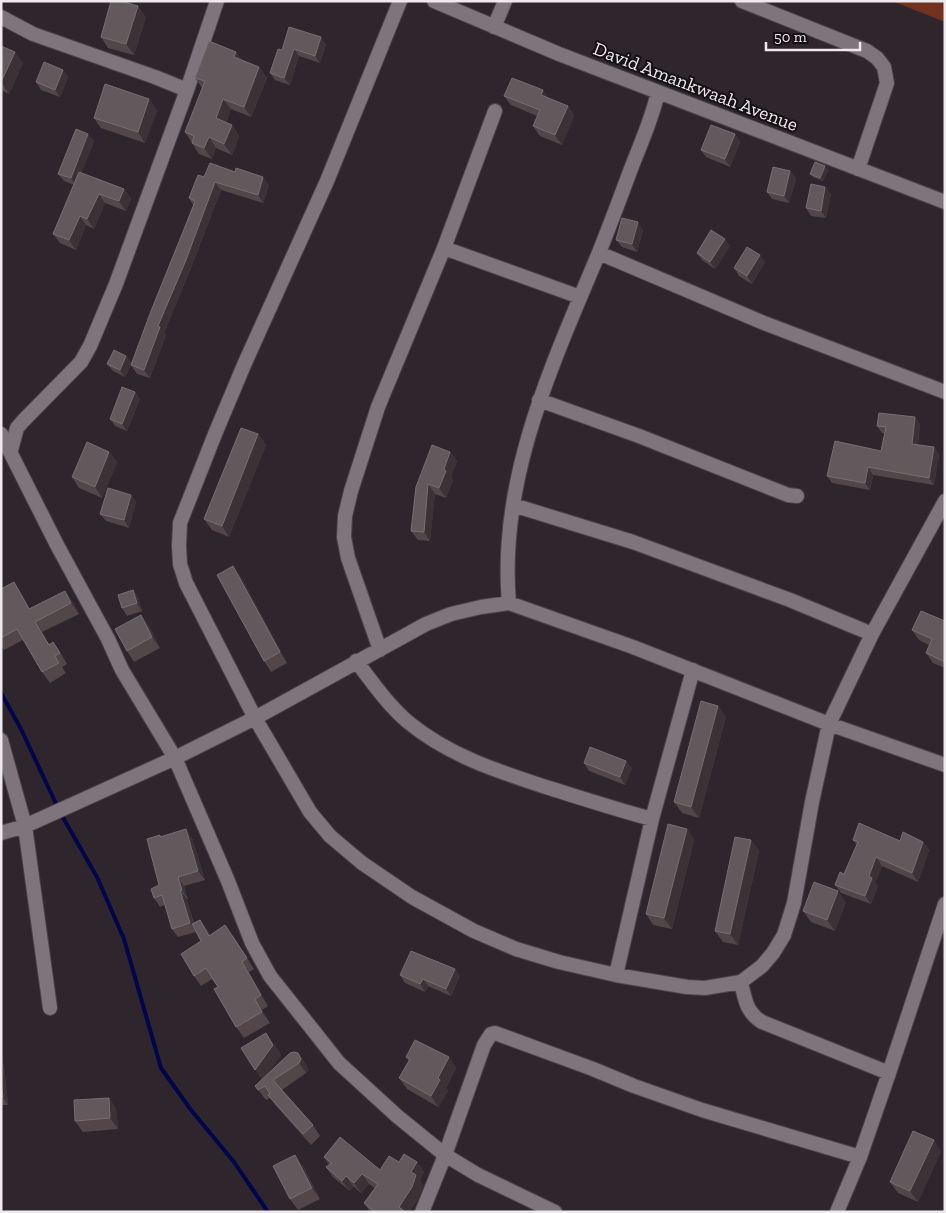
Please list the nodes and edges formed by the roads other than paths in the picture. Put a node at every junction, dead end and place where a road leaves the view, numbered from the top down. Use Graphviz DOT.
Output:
graph roads {
  1 [pos="217,1"];
  2 [pos="400,1"];
  3 [pos="434,1"];
  4 [pos="505,1"];
  5 [pos="742,1"];
  6 [pos="1,17"];
  7 [pos="494,27"];
  8 [pos="187,90"];
  9 [pos="658,92"];
  10 [pos="495,111"];
  11 [pos="858,169"];
  12 [pos="945,202"];
  13 [pos="444,248"];
  14 [pos="599,253"];
  15 [pos="580,297"];
  16 [pos="945,392"];
  17 [pos="539,400"];
  18 [pos="1,434"];
  19 [pos="11,450"];
  20 [pos="797,496"];
  21 [pos="945,501"];
  22 [pos="513,505"];
  23 [pos="509,603"];
  24 [pos="872,634"];
  25 [pos="380,650"];
  26 [pos="356,661"];
  27 [pos="693,670"];
  28 [pos="255,718"];
  29 [pos="830,724"];
  30 [pos="1,740"];
  31 [pos="176,758"];
  32 [pos="945,765"];
  33 [pos="652,820"];
  34 [pos="25,826"];
  35 [pos="1,834"];
  36 [pos="944,907"];
  37 [pos="616,975"];
  38 [pos="741,982"];
  39 [pos="50,1008"];
  40 [pos="889,1074"];
  41 [pos="445,1155"];
  42 [pos="860,1157"];
  43 [pos="422,1212"];
  44 [pos="554,1212"];
  45 [pos="837,1212"];
  1 -- 8 [label="street"];
  2 -- 28 [label="street"];
  3 -- 7 [label="street, David Amankwaah Avenue"];
  4 -- 7 [label="street"];
  5 -- 11 [label="street"];
  6 -- 8 [label="street"];
  7 -- 9 [label="street, David Amankwaah Avenue"];
  8 -- 19 [label="street"];
  9 -- 11 [label="street, David Amankwaah Avenue"];
  9 -- 14 [label="street"];
  10 -- 13 [label="street"];
  11 -- 12 [label="street, David Amankwaah Avenue"];
  13 -- 15 [label="street"];
  13 -- 25 [label="street"];
  14 -- 15 [label="street"];
  14 -- 16 [label="street"];
  15 -- 17 [label="street"];
  17 -- 20 [label="street"];
  17 -- 22 [label="street"];
  18 -- 19 [label="street"];
  19 -- 31 [label="street"];
  21 -- 24 [label="street"];
  22 -- 23 [label="street"];
  22 -- 24 [label="street"];
  23 -- 25 [label="street"];
  23 -- 27 [label="street"];
  24 -- 29 [label="street"];
  25 -- 26 [label="street"];
  26 -- 28 [label="street"];
  26 -- 33 [label="street"];
  27 -- 29 [label="street"];
  27 -- 33 [label="street"];
  28 -- 31 [label="street"];
  28 -- 37 [label="street"];
  29 -- 32 [label="street"];
  29 -- 38 [label="street"];
  30 -- 34 [label="street"];
  31 -- 34 [label="street"];
  31 -- 41 [label="street"];
  33 -- 37 [label="street"];
  34 -- 35 [label="street"];
  34 -- 39 [label="street"];
  36 -- 40 [label="street"];
  37 -- 38 [label="street"];
  38 -- 40 [label="street"];
  40 -- 42 [label="street"];
  41 -- 42 [label="street"];
  41 -- 43 [label="street"];
  41 -- 44 [label="street"];
  42 -- 45 [label="street"];
}
